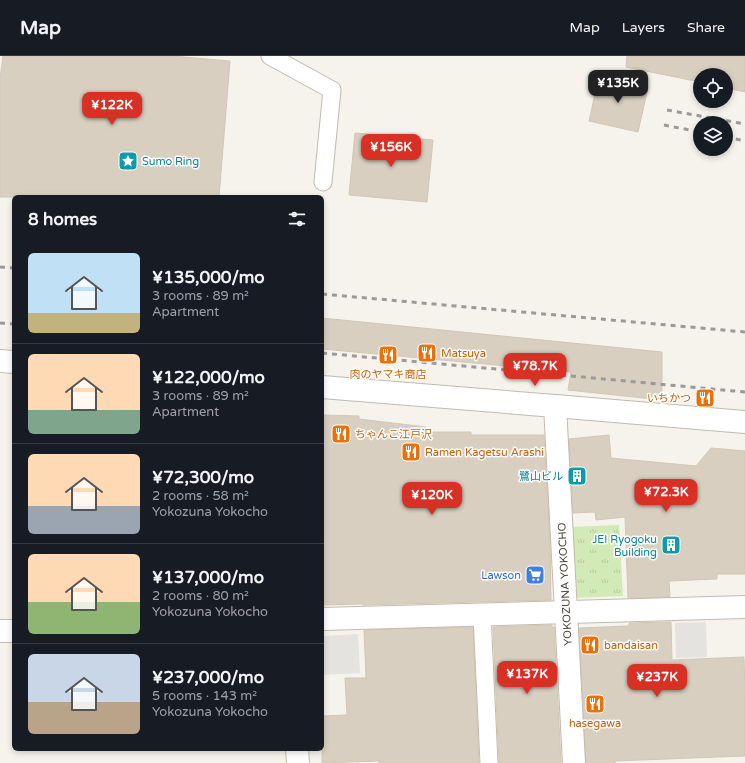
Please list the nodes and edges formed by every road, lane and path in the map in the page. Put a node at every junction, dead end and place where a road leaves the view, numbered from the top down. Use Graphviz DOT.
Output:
graph roads {
  1 [pos="270,56"];
  2 [pos="323,182"];
  3 [pos="0,361"];
  4 [pos="12,362"];
  5 [pos="324,388"];
  6 [pos="554,406"];
  7 [pos="745,422"];
  8 [pos="745,607"];
  9 [pos="566,613"];
  10 [pos="482,615"];
  11 [pos="324,619"];
  12 [pos="0,631"];
  13 [pos="12,631"];
  14 [pos="297,751"];
  15 [pos="298,763"];
  16 [pos="489,763"];
  17 [pos="574,763"];
  1 -- 2 [label="lane"];
  3 -- 4 [label="street"];
  5 -- 6 [label="street"];
  6 -- 7 [label="street"];
  6 -- 9 [label="street, YOKOZUNA YOKOCHO"];
  8 -- 9 [label="street"];
  9 -- 10 [label="street"];
  9 -- 17 [label="street, YOKOZUNA YOKOCHO"];
  10 -- 11 [label="street"];
  10 -- 16 [label="lane"];
  12 -- 13 [label="street"];
  14 -- 15 [label="street"];
}
